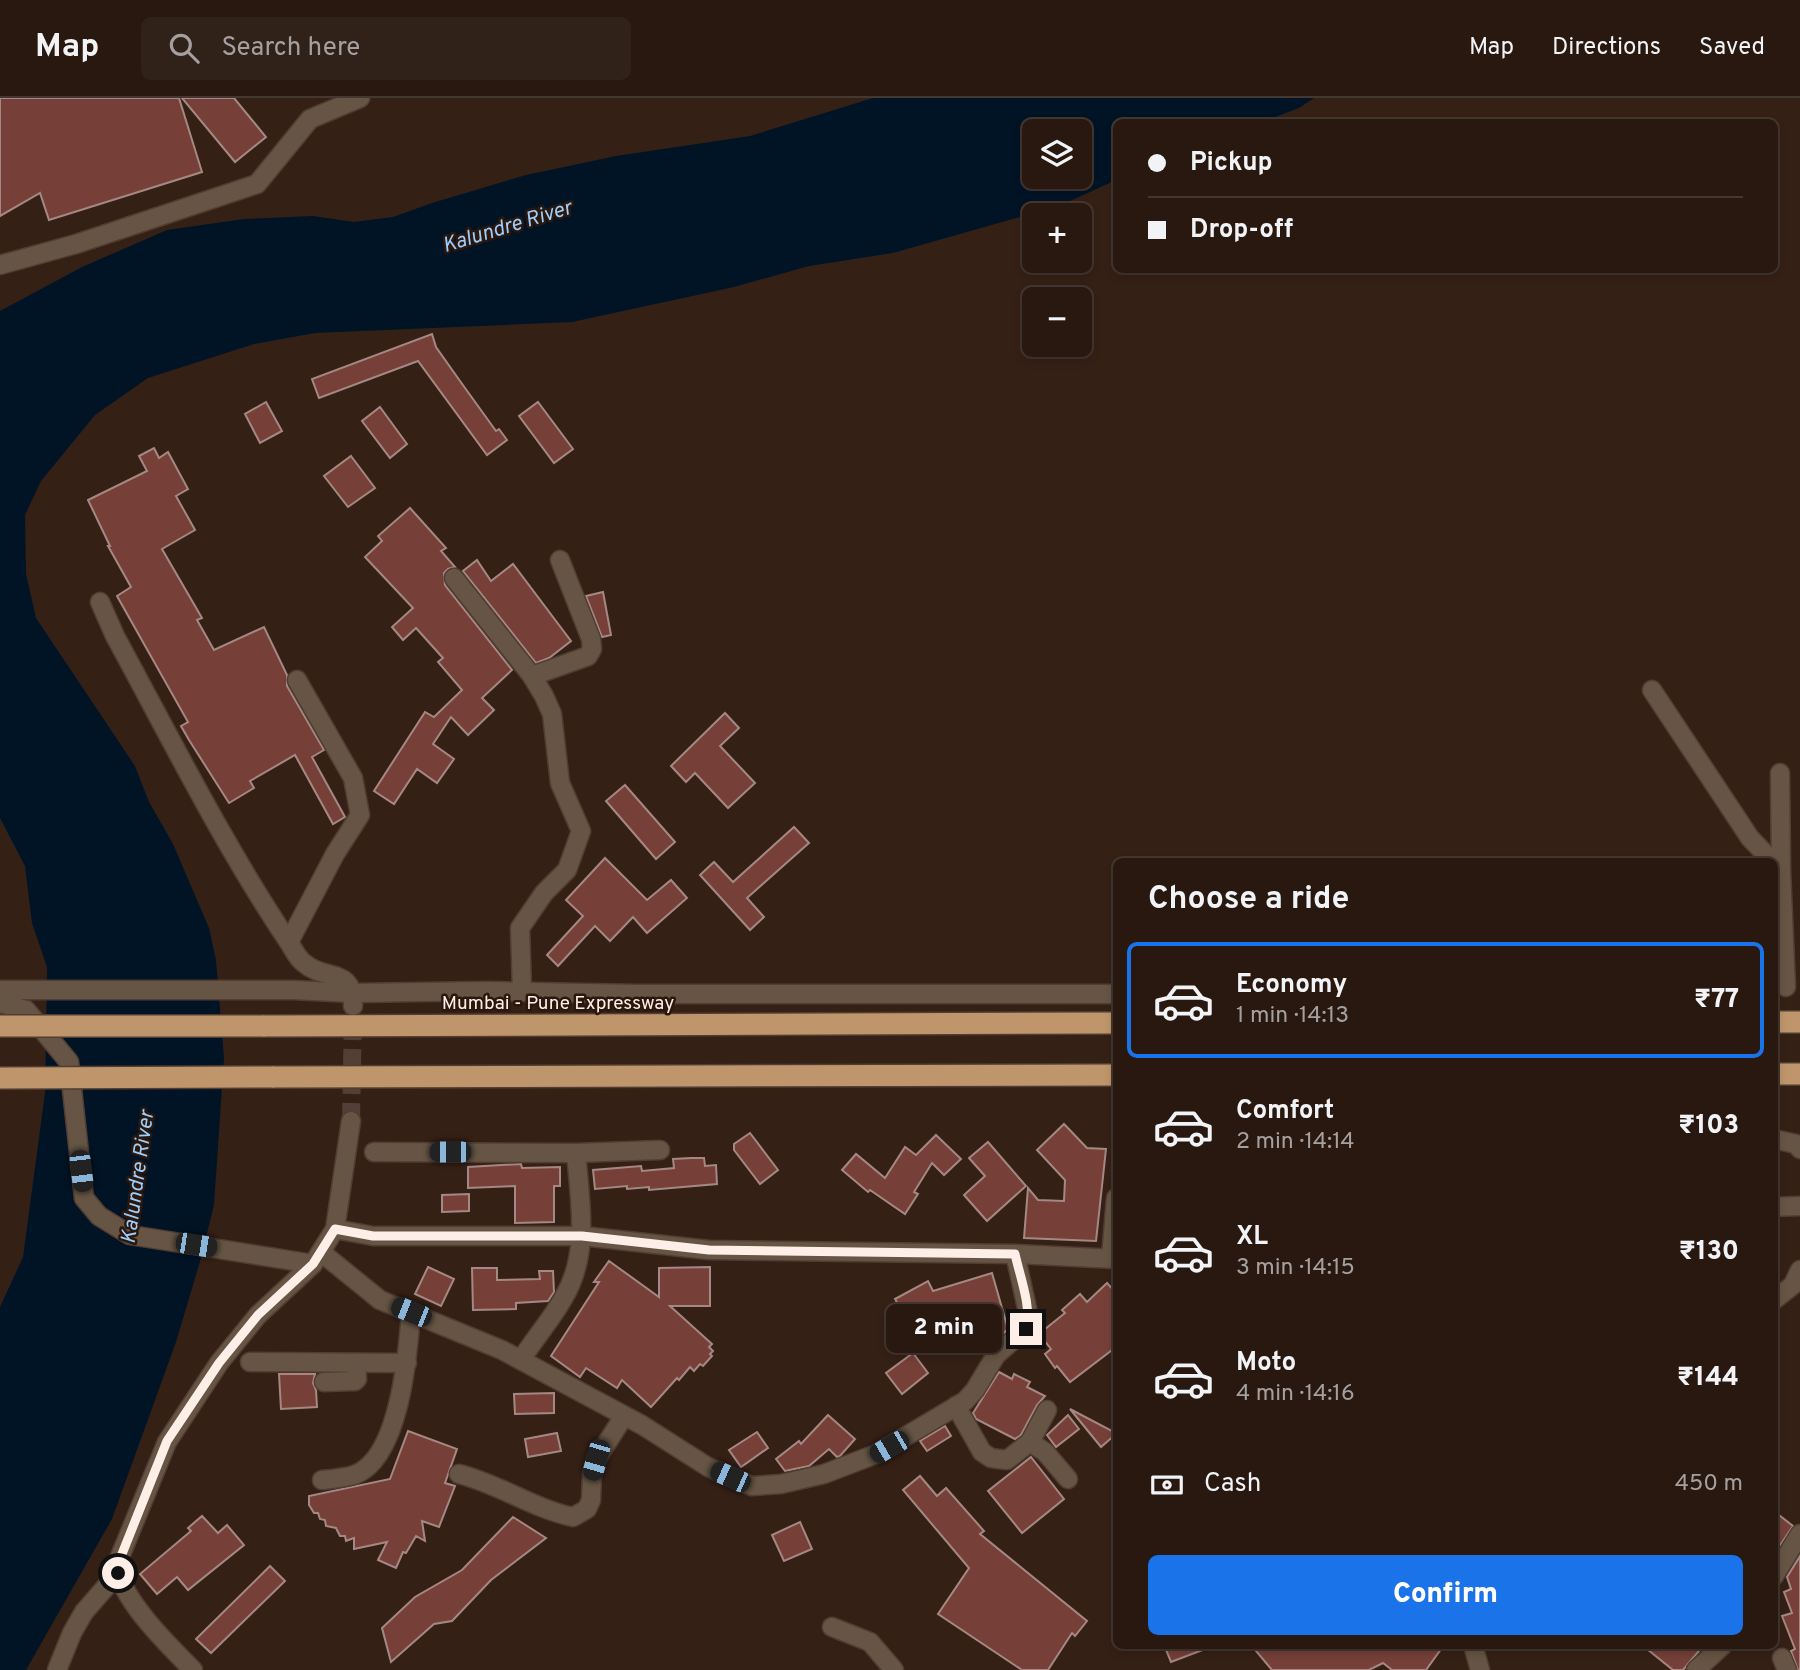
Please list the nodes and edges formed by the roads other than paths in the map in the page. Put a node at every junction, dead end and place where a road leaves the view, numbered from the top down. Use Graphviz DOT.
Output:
graph roads {
  1 [pos="360,98"];
  2 [pos="0,265"];
  3 [pos="560,560"];
  4 [pos="454,578"];
  5 [pos="100,603"];
  6 [pos="532,676"];
  7 [pos="297,680"];
  8 [pos="1652,690"];
  9 [pos="1780,773"];
  10 [pos="1769,858"];
  11 [pos="1776,858"];
  12 [pos="1778,887"];
  13 [pos="289,942"];
  14 [pos="1787,987"];
  15 [pos="0,990"];
  16 [pos="522,991"];
  17 [pos="1113,994"];
  18 [pos="353,1000"];
  19 [pos="0,1003"];
  20 [pos="1778,1021"];
  21 [pos="1800,1022"];
  22 [pos="1113,1023"];
  23 [pos="0,1026"];
  24 [pos="1778,1073"];
  25 [pos="1800,1074"];
  26 [pos="1113,1075"];
  27 [pos="0,1078"];
  28 [pos="351,1121"];
  29 [pos="1778,1140"];
  30 [pos="1800,1149"];
  31 [pos="660,1150"];
  32 [pos="374,1152"];
  33 [pos="576,1153"];
  34 [pos="1800,1206"];
  35 [pos="1778,1207"];
  36 [pos="335,1229"];
  37 [pos="582,1236"];
  38 [pos="1015,1254"];
  39 [pos="317,1259"];
  40 [pos="1113,1259"];
  41 [pos="1798,1280"];
  42 [pos="1778,1297"];
  43 [pos="411,1312"];
  44 [pos="521,1360"];
  45 [pos="250,1362"];
  46 [pos="356,1363"];
  47 [pos="407,1363"];
  48 [pos="324,1382"];
  49 [pos="956,1406"];
  50 [pos="1046,1409"];
  51 [pos="624,1416"];
  52 [pos="1030,1442"];
  53 [pos="459,1474"];
  54 [pos="1068,1479"];
  55 [pos="322,1480"];
  56 [pos="1800,1534"];
  57 [pos="1778,1570"];
  58 [pos="118,1573"];
  59 [pos="832,1627"];
  60 [pos="1473,1649"];
  61 [pos="1719,1649"];
  62 [pos="57,1670"];
  63 [pos="193,1670"];
  64 [pos="894,1670"];
  65 [pos="1480,1670"];
  66 [pos="1696,1670"];
  1 -- 2 [label="street"];
  3 -- 6 [label="street"];
  4 -- 6 [label="street"];
  5 -- 13 [label="street"];
  6 -- 16 [label="street"];
  7 -- 13 [label="street"];
  8 -- 10 [label="street"];
  9 -- 11 [label="street"];
  12 -- 14 [label="street"];
  13 -- 18 [label="street"];
  15 -- 18 [label="street"];
  16 -- 17 [label="street"];
  16 -- 18 [label="street"];
  19 -- 39 [label="street"];
  20 -- 21 [label="highway"];
  22 -- 23 [label="highway, Mumbai - Pune Expressway, bridge"];
  24 -- 25 [label="highway"];
  26 -- 27 [label="highway, bridge"];
  28 -- 36 [label="street"];
  29 -- 30 [label="street"];
  31 -- 33 [label="street"];
  32 -- 33 [label="street"];
  33 -- 37 [label="street"];
  34 -- 35 [label="street"];
  36 -- 37 [label="street"];
  36 -- 39 [label="street"];
  37 -- 38 [label="street"];
  37 -- 44 [label="street"];
  38 -- 40 [label="street"];
  38 -- 49 [label="street"];
  39 -- 43 [label="street"];
  39 -- 58 [label="street"];
  41 -- 42 [label="street"];
  43 -- 44 [label="street"];
  43 -- 47 [label="street"];
  44 -- 51 [label="street"];
  45 -- 46 [label="street"];
  46 -- 47 [label="street"];
  46 -- 48 [label="street"];
  47 -- 55 [label="street"];
  49 -- 51 [label="street"];
  49 -- 52 [label="street"];
  50 -- 52 [label="street"];
  51 -- 53 [label="street"];
  52 -- 54 [label="street"];
  56 -- 57 [label="street"];
  58 -- 62 [label="street"];
  58 -- 63 [label="street"];
  59 -- 64 [label="street"];
  60 -- 65 [label="street"];
  61 -- 66 [label="street"];
}
